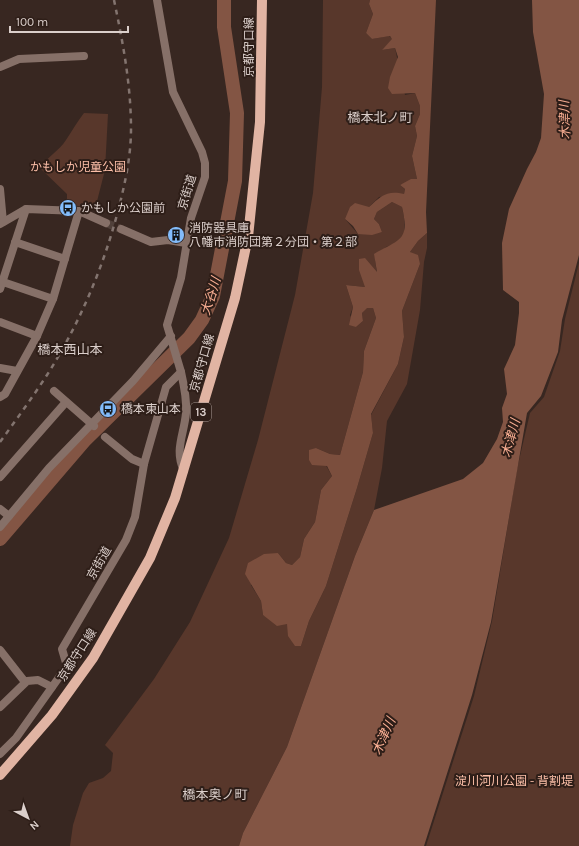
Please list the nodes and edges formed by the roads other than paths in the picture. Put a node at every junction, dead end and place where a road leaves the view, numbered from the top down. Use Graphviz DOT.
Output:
graph roads {
  1 [pos="157,0"];
  2 [pos="262,0"];
  3 [pos="84,56"];
  4 [pos="0,67"];
  5 [pos="0,189"];
  6 [pos="26,209"];
  7 [pos="79,211"];
  8 [pos="2,223"];
  9 [pos="106,223"];
  10 [pos="120,229"];
  11 [pos="15,242"];
  12 [pos="186,243"];
  13 [pos="65,259"];
  14 [pos="1,286"];
  15 [pos="53,299"];
  16 [pos="0,322"];
  17 [pos="36,336"];
  18 [pos="171,336"];
  19 [pos="0,368"];
  20 [pos="180,368"];
  21 [pos="17,371"];
  22 [pos="54,391"];
  23 [pos="0,397"];
  24 [pos="66,402"];
  25 [pos="93,425"];
  26 [pos="105,437"];
  27 [pos="144,464"];
  28 [pos="184,471"];
  29 [pos="0,477"];
  30 [pos="0,509"];
  31 [pos="9,516"];
  32 [pos="0,528"];
  33 [pos="1,655"];
  34 [pos="25,682"];
  35 [pos="52,687"];
  36 [pos="0,707"];
  37 [pos="0,754"];
  38 [pos="0,775"];
  1 -- 12 [label="street, 京街道"];
  2 -- 28 [label="main road, 京都守口線 / 13"];
  3 -- 4 [label="street"];
  5 -- 8 [label="street"];
  6 -- 7 [label="street"];
  6 -- 8 [label="street"];
  6 -- 11 [label="street"];
  7 -- 9 [label="street"];
  7 -- 13 [label="street"];
  10 -- 12 [label="street"];
  11 -- 13 [label="street"];
  11 -- 14 [label="street"];
  12 -- 18 [label="street, 京街道"];
  13 -- 15 [label="street"];
  14 -- 15 [label="street"];
  15 -- 17 [label="street"];
  16 -- 17 [label="street"];
  17 -- 21 [label="street"];
  18 -- 20 [label="street, 京街道"];
  18 -- 25 [label="street"];
  19 -- 21 [label="street"];
  20 -- 27 [label="street, 京街道"];
  20 -- 28 [label="street, 京街道"];
  21 -- 23 [label="street"];
  22 -- 24 [label="street"];
  24 -- 25 [label="street"];
  24 -- 29 [label="street"];
  25 -- 31 [label="street"];
  26 -- 27 [label="street"];
  27 -- 35 [label="street, 京街道"];
  28 -- 38 [label="main road, 京都守口線 / 13"];
  30 -- 31 [label="street"];
  31 -- 32 [label="street"];
  33 -- 34 [label="street"];
  34 -- 35 [label="street"];
  34 -- 36 [label="street"];
  35 -- 37 [label="street, 京街道"];
}
